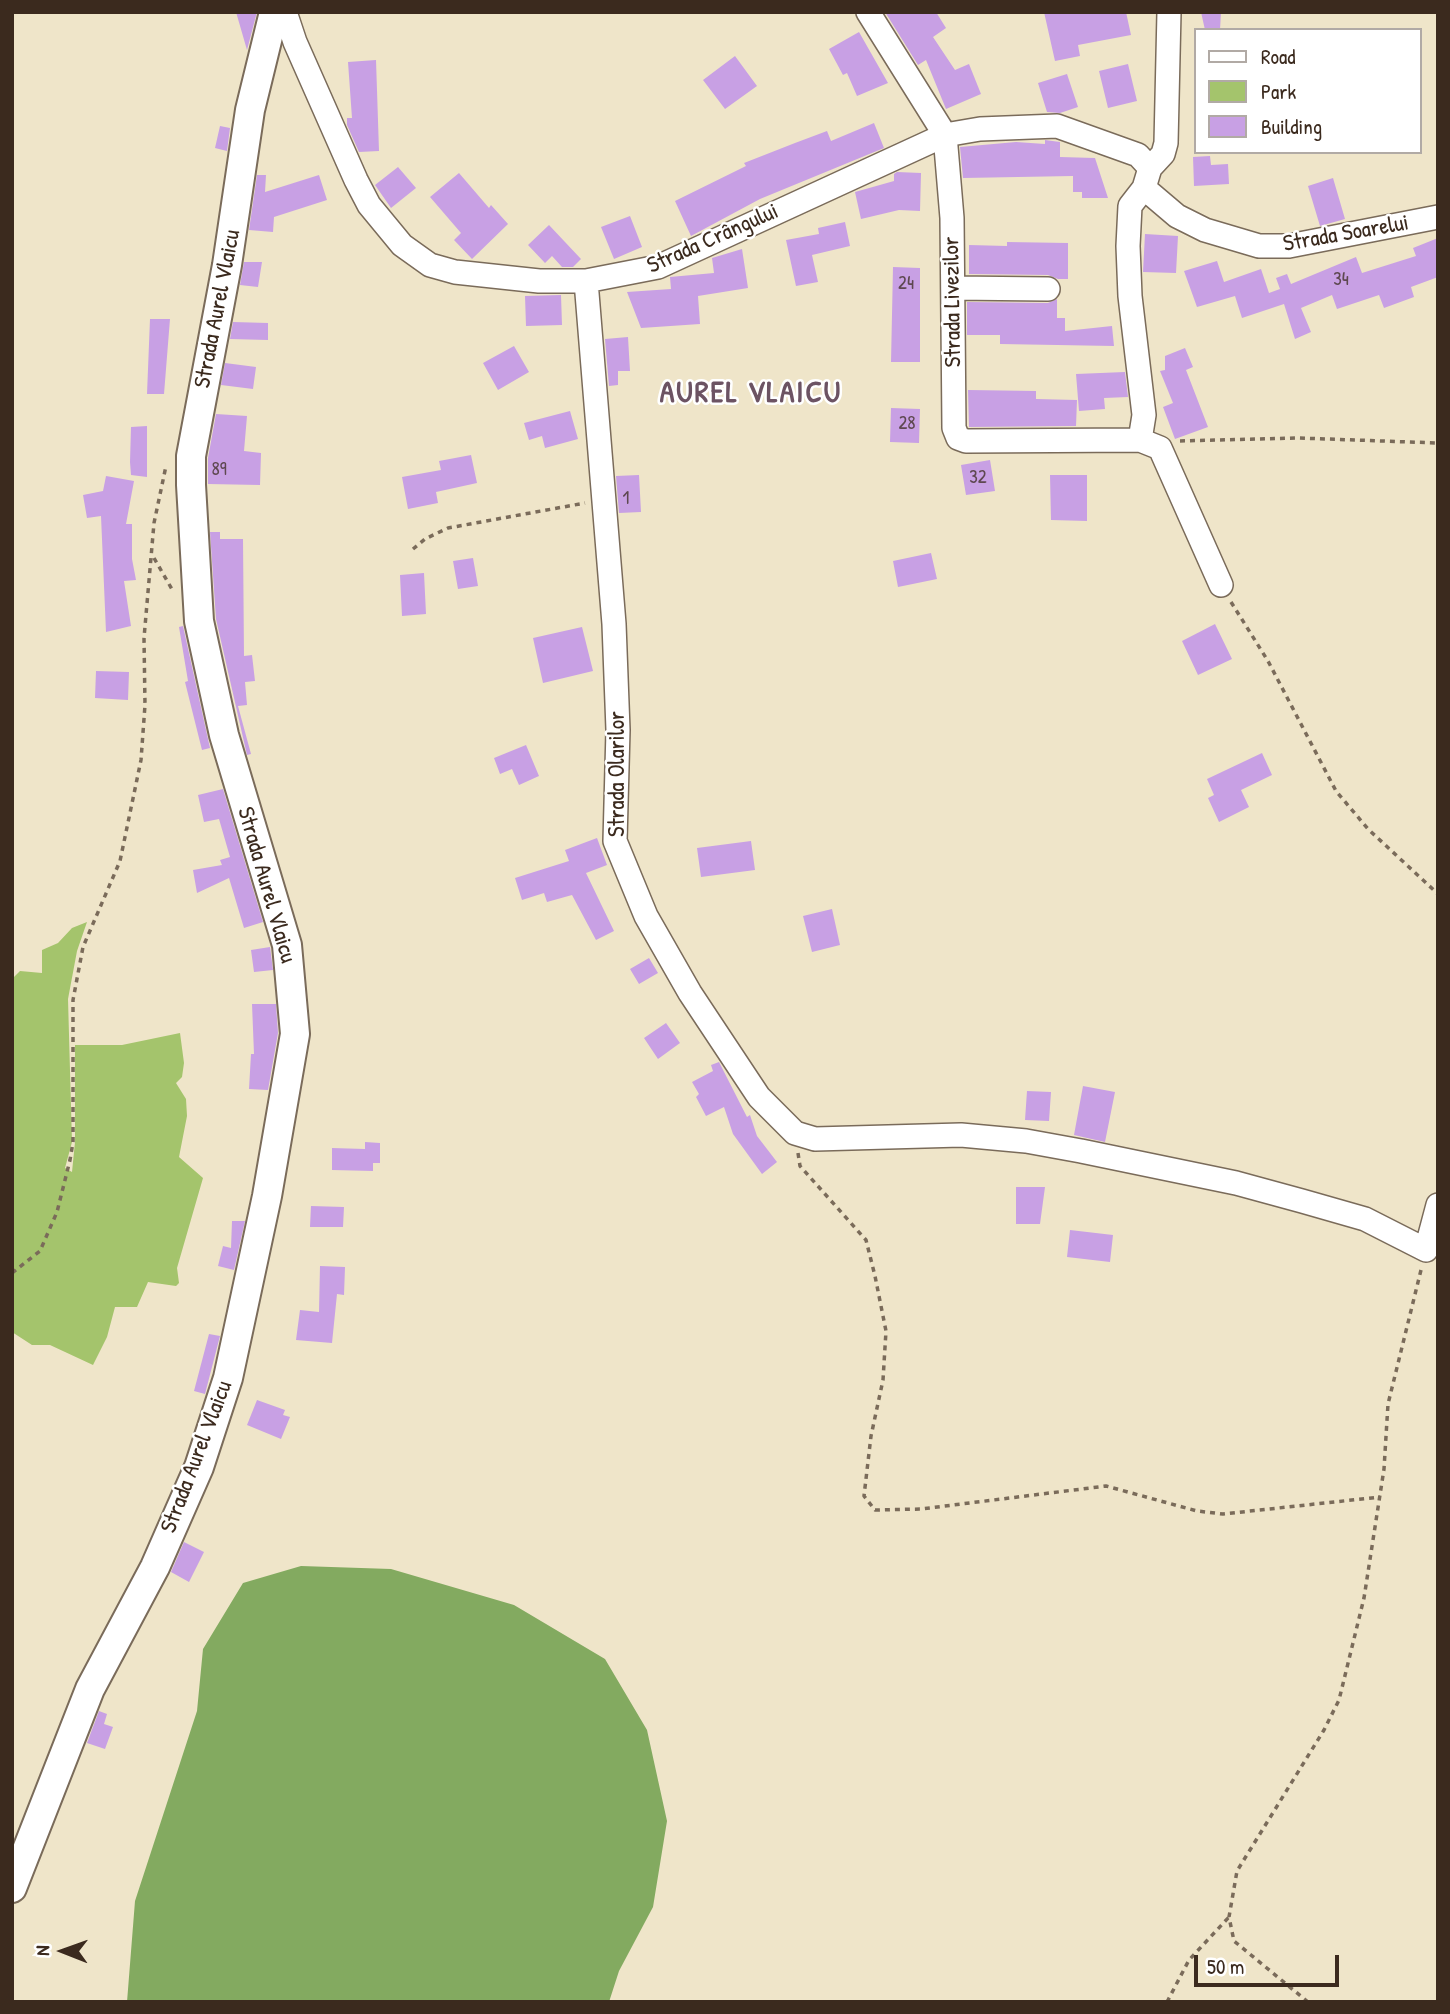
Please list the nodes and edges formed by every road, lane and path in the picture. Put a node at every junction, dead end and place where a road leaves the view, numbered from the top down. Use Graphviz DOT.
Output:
graph roads {
  1 [pos="274,12"];
  2 [pos="285,12"];
  3 [pos="868,12"];
  4 [pos="1169,12"];
  5 [pos="945,135"];
  6 [pos="1147,178"];
  7 [pos="1438,217"];
  8 [pos="586,281"];
  9 [pos="953,288"];
  10 [pos="1048,289"];
  11 [pos="1137,441"];
  12 [pos="1177,441"];
  13 [pos="1438,443"];
  14 [pos="167,460"];
  15 [pos="603,500"];
  16 [pos="413,549"];
  17 [pos="153,557"];
  18 [pos="1221,585"];
  19 [pos="178,600"];
  20 [pos="1438,894"];
  21 [pos="795,1133"];
  22 [pos="1438,1205"];
  23 [pos="1426,1251"];
  24 [pos="12,1273"];
  25 [pos="1380,1497"];
  26 [pos="12,1888"];
  27 [pos="1229,1917"];
  28 [pos="1167,2002"];
  29 [pos="1308,2002"];
  1 -- 26 [label="street, Strada Aurel Vlaicu"];
  2 -- 8 [label="street, Strada Crângului"];
  3 -- 5 [label="street, Strada Livezilor"];
  4 -- 6 [label="street"];
  5 -- 6 [label="street, Strada Crângului"];
  5 -- 8 [label="street, Strada Crângului"];
  5 -- 9 [label="street, Strada Livezilor"];
  6 -- 7 [label="street, Strada Soarelui"];
  6 -- 11 [label="street"];
  8 -- 15 [label="street, Strada Olarilor"];
  9 -- 10 [label="street"];
  9 -- 11 [label="street, Strada Livezilor"];
  11 -- 18 [label="street"];
  12 -- 13 [label="path"];
  14 -- 17 [label="path"];
  15 -- 16 [label="path"];
  15 -- 21 [label="street, Strada Olarilor"];
  17 -- 19 [label="path"];
  17 -- 24 [label="path"];
  18 -- 20 [label="path"];
  21 -- 23 [label="street"];
  21 -- 25 [label="path"];
  22 -- 23 [label="street"];
  23 -- 25 [label="path"];
  25 -- 27 [label="path"];
  27 -- 28 [label="path"];
  27 -- 29 [label="path"];
}
